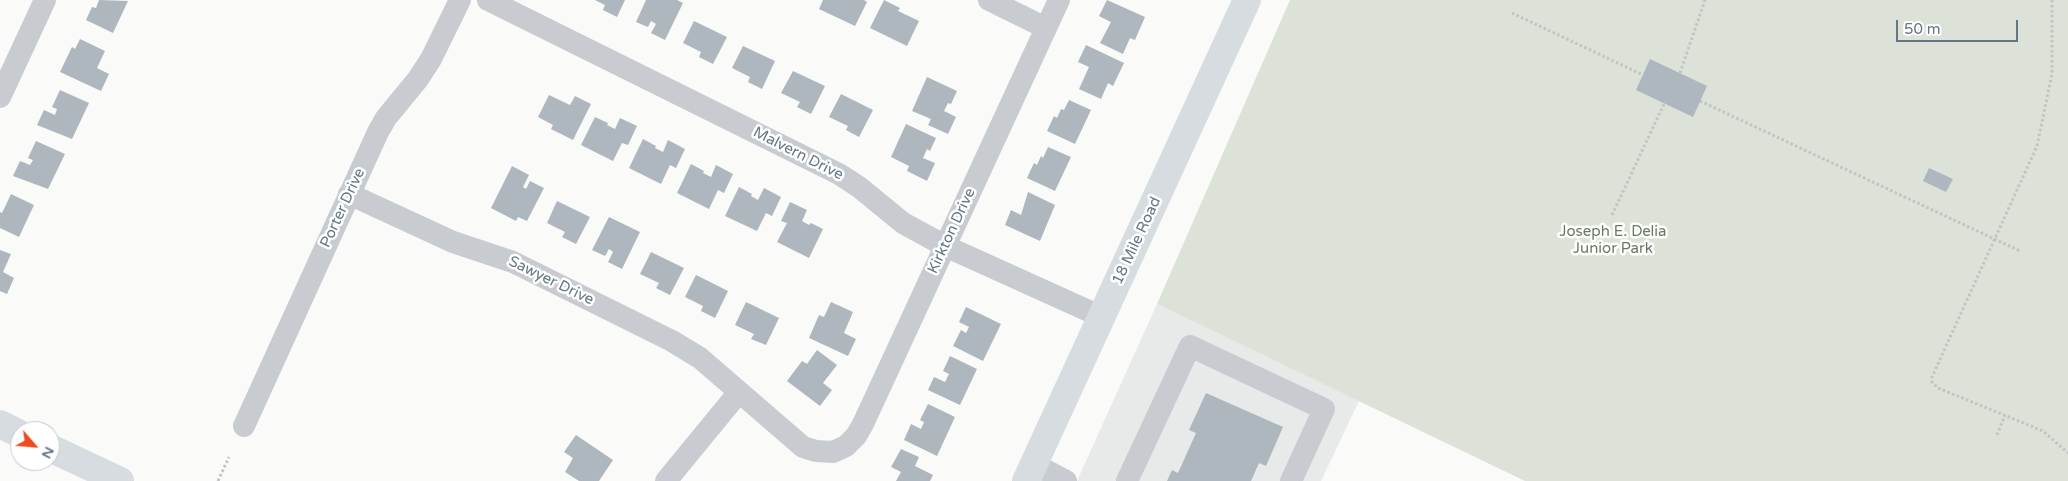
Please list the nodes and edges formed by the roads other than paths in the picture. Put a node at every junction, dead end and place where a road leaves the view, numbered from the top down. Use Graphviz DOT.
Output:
graph roads {
  1 [pos="45,0"];
  2 [pos="460,0"];
  3 [pos="488,0"];
  4 [pos="989,0"];
  5 [pos="1059,0"];
  6 [pos="1248,0"];
  7 [pos="1046,28"];
  8 [pos="0,97"];
  9 [pos="349,194"];
  10 [pos="945,246"];
  11 [pos="1102,317"];
  12 [pos="739,392"];
  13 [pos="244,426"];
  14 [pos="833,452"];
  15 [pos="60,453"];
  16 [pos="1030,473"];
  17 [pos="1297,479"];
  18 [pos="120,481"];
  19 [pos="666,481"];
  20 [pos="1066,481"];
  21 [pos="1127,481"];
  1 -- 8 [label="street"];
  2 -- 9 [label="street, Porter Drive"];
  3 -- 10 [label="street, Malvern Drive"];
  4 -- 7 [label="street"];
  5 -- 7 [label="street, Kirkton Drive"];
  6 -- 11 [label="main road, 18 Mile Road"];
  7 -- 10 [label="street, Kirkton Drive"];
  9 -- 12 [label="street, Sawyer Drive"];
  9 -- 13 [label="street, Porter Drive"];
  10 -- 11 [label="street, Malvern Drive"];
  10 -- 14 [label="street, Kirkton Drive"];
  11 -- 16 [label="main road, 18 Mile Road"];
  12 -- 14 [label="street, Sawyer Drive"];
  12 -- 19 [label="street"];
  15 -- 18 [label="main road"];
  16 -- 20 [label="street"];
  17 -- 21 [label="street"];
}
